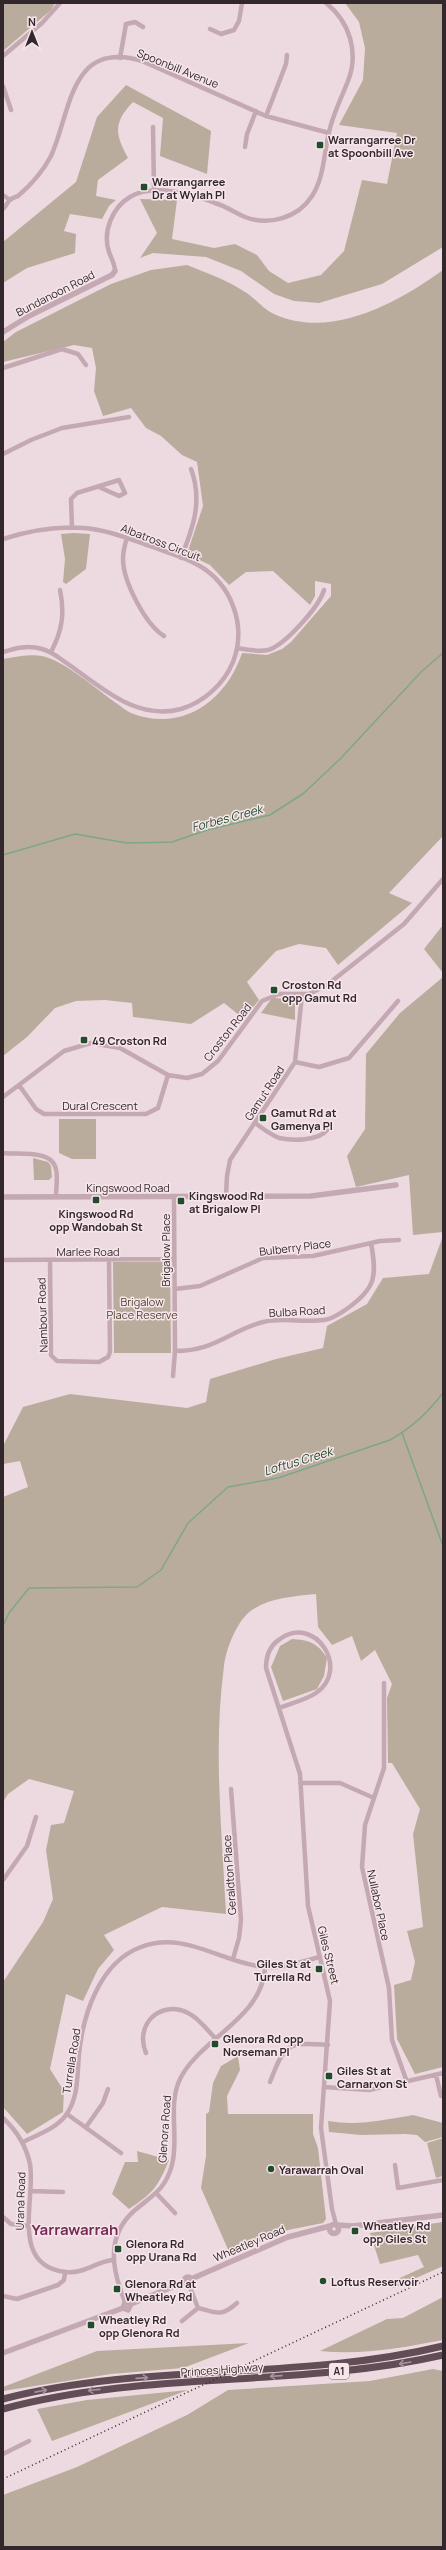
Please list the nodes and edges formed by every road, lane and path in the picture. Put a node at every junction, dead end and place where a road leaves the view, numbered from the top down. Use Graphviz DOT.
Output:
graph roads {
  1 [pos="60,3"];
  2 [pos="242,3"];
  3 [pos="326,3"];
  4 [pos="143,27"];
  5 [pos="210,29"];
  6 [pos="287,55"];
  7 [pos="3,56"];
  8 [pos="120,58"];
  9 [pos="3,86"];
  10 [pos="11,110"];
  11 [pos="256,112"];
  12 [pos="266,116"];
  13 [pos="152,127"];
  14 [pos="329,133"];
  15 [pos="245,147"];
  16 [pos="154,190"];
  17 [pos="3,195"];
  18 [pos="10,200"];
  19 [pos="3,210"];
  20 [pos="115,272"];
  21 [pos="3,332"];
  22 [pos="86,365"];
  23 [pos="3,368"];
  24 [pos="129,417"];
  25 [pos="3,454"];
  26 [pos="191,469"];
  27 [pos="98,487"];
  28 [pos="72,528"];
  29 [pos="127,538"];
  30 [pos="3,539"];
  31 [pos="181,558"];
  32 [pos="60,590"];
  33 [pos="324,590"];
  34 [pos="164,636"];
  35 [pos="237,648"];
  36 [pos="3,652"];
  37 [pos="51,652"];
  38 [pos="443,880"];
  39 [pos="302,995"];
  40 [pos="398,1001"];
  41 [pos="295,1062"];
  42 [pos="168,1075"];
  43 [pos="19,1085"];
  44 [pos="3,1097"];
  45 [pos="255,1123"];
  46 [pos="327,1130"];
  47 [pos="3,1153"];
  48 [pos="396,1185"];
  49 [pos="226,1195"];
  50 [pos="174,1196"];
  51 [pos="3,1197"];
  52 [pos="56,1197"];
  53 [pos="399,1240"];
  54 [pos="371,1244"];
  55 [pos="174,1259"];
  56 [pos="3,1260"];
  57 [pos="50,1260"];
  58 [pos="109,1260"];
  59 [pos="175,1290"];
  60 [pos="175,1351"];
  61 [pos="173,1376"];
  62 [pos="384,1684"];
  63 [pos="279,1708"];
  64 [pos="300,1783"];
  65 [pos="231,1789"];
  66 [pos="374,1798"];
  67 [pos="36,1817"];
  68 [pos="3,1880"];
  69 [pos="320,1957"];
  70 [pos="233,1959"];
  71 [pos="265,1968"];
  72 [pos="216,2039"];
  73 [pos="328,2045"];
  74 [pos="146,2053"];
  75 [pos="443,2073"];
  76 [pos="436,2075"];
  77 [pos="270,2082"];
  78 [pos="407,2082"];
  79 [pos="324,2087"];
  80 [pos="108,2089"];
  81 [pos="441,2096"];
  82 [pos="67,2114"];
  83 [pos="3,2118"];
  84 [pos="86,2128"];
  85 [pos="23,2142"];
  86 [pos="121,2153"];
  87 [pos="395,2165"];
  88 [pos="443,2180"];
  89 [pos="30,2191"];
  90 [pos="64,2192"];
  91 [pos="157,2194"];
  92 [pos="175,2213"];
  93 [pos="443,2215"];
  94 [pos="3,2217"];
  95 [pos="28,2226"];
  96 [pos="334,2227"];
  97 [pos="112,2260"];
  98 [pos="65,2272"];
  99 [pos="188,2282"];
  100 [pos="3,2296"];
  101 [pos="237,2303"];
  102 [pos="127,2304"];
  103 [pos="198,2308"];
  104 [pos="182,2321"];
  105 [pos="443,2346"];
  106 [pos="3,2353"];
  107 [pos="443,2355"];
  108 [pos="3,2399"];
  109 [pos="3,2409"];
  110 [pos="29,2441"];
  111 [pos="3,2454"];
  1 -- 7 [label="street"];
  2 -- 5 [label="street"];
  3 -- 14 [label="street"];
  4 -- 8 [label="street"];
  6 -- 12 [label="street"];
  8 -- 11 [label="street, Spoonbill Avenue"];
  8 -- 18 [label="street, Spoonbill Avenue"];
  9 -- 10 [label="street"];
  11 -- 12 [label="street, Spoonbill Avenue"];
  11 -- 15 [label="street"];
  12 -- 14 [label="street, Spoonbill Avenue"];
  13 -- 16 [label="street"];
  14 -- 16 [label="street"];
  16 -- 20 [label="street"];
  17 -- 18 [label="street"];
  18 -- 19 [label="street, Spoonbill Avenue"];
  20 -- 21 [label="street, Bundanoon Road"];
  22 -- 23 [label="street"];
  24 -- 25 [label="street"];
  26 -- 31 [label="street"];
  27 -- 27 [label="street"];
  27 -- 28 [label="street"];
  28 -- 29 [label="street, Albatross Circuit"];
  28 -- 30 [label="street, Albatross Circuit"];
  29 -- 31 [label="street, Albatross Circuit"];
  29 -- 34 [label="street"];
  31 -- 35 [label="street, Albatross Circuit"];
  32 -- 37 [label="street"];
  33 -- 35 [label="street"];
  35 -- 37 [label="street, Albatross Circuit"];
  36 -- 37 [label="street, Albatross Circuit"];
  38 -- 39 [label="street, Croston Road"];
  39 -- 41 [label="street, Gamut Road"];
  39 -- 42 [label="street, Croston Road"];
  40 -- 41 [label="street"];
  41 -- 45 [label="street, Gamut Road"];
  42 -- 43 [label="street, Croston Road"];
  42 -- 43 [label="street, Dural Crescent"];
  43 -- 44 [label="street, Croston Road"];
  45 -- 46 [label="street"];
  45 -- 49 [label="street, Gamut Road"];
  47 -- 52 [label="street"];
  48 -- 49 [label="street, Kingswood Road"];
  49 -- 50 [label="street, Kingswood Road"];
  50 -- 52 [label="street, Kingswood Road"];
  50 -- 55 [label="street, Brigalow Place"];
  51 -- 52 [label="street, Kingswood Road"];
  53 -- 54 [label="street, Bulberry Place"];
  54 -- 59 [label="street, Bulberry Place"];
  54 -- 60 [label="street, Bulba Road"];
  55 -- 58 [label="street, Marlee Road"];
  55 -- 59 [label="street, Brigalow Place"];
  56 -- 57 [label="street, Marlee Road"];
  57 -- 58 [label="street, Marlee Road"];
  57 -- 58 [label="street, Nambour Road"];
  59 -- 60 [label="street, Brigalow Place"];
  60 -- 61 [label="street, Brigalow Place"];
  62 -- 66 [label="street, Nullabor Place"];
  63 -- 63 [label="street, Giles Street"];
  63 -- 64 [label="street, Giles Street"];
  64 -- 66 [label="street"];
  64 -- 69 [label="street, Giles Street"];
  65 -- 70 [label="street, Geraldton Place"];
  66 -- 78 [label="street, Nullabor Place"];
  67 -- 68 [label="street"];
  69 -- 71 [label="street, Turrella Road"];
  69 -- 73 [label="street, Giles Street"];
  70 -- 71 [label="street, Turrella Road"];
  70 -- 82 [label="street, Turrella Road"];
  71 -- 72 [label="street, Glenora Road"];
  72 -- 74 [label="street"];
  72 -- 91 [label="street, Glenora Road"];
  73 -- 77 [label="street"];
  73 -- 79 [label="street, Giles Street"];
  75 -- 76 [label="street"];
  76 -- 78 [label="street"];
  76 -- 81 [label="street"];
  78 -- 79 [label="street"];
  79 -- 96 [label="street, Giles Street"];
  80 -- 84 [label="street"];
  82 -- 84 [label="street"];
  82 -- 85 [label="street, Turrella Road"];
  83 -- 85 [label="street, Urana Road"];
  84 -- 86 [label="street"];
  85 -- 89 [label="street, Urana Road"];
  87 -- 88 [label="street"];
  89 -- 90 [label="street"];
  89 -- 95 [label="street, Urana Road"];
  91 -- 92 [label="street"];
  91 -- 97 [label="street, Glenora Road"];
  93 -- 96 [label="street, Wheatley Road"];
  94 -- 95 [label="street"];
  95 -- 98 [label="street, Urana Road"];
  96 -- 99 [label="street, Wheatley Road"];
  97 -- 98 [label="street, Urana Road"];
  97 -- 102 [label="street, Glenora Road"];
  98 -- 100 [label="street"];
  99 -- 102 [label="street, Wheatley Road"];
  99 -- 103 [label="street"];
  101 -- 103 [label="street"];
  102 -- 106 [label="street, Wheatley Road"];
  103 -- 104 [label="street"];
  108 -- 105 [label="highway, Princes Highway / A1, one-way"];
  107 -- 109 [label="highway, Princes Highway / A1, one-way"];
  110 -- 111 [label="street"];
}
